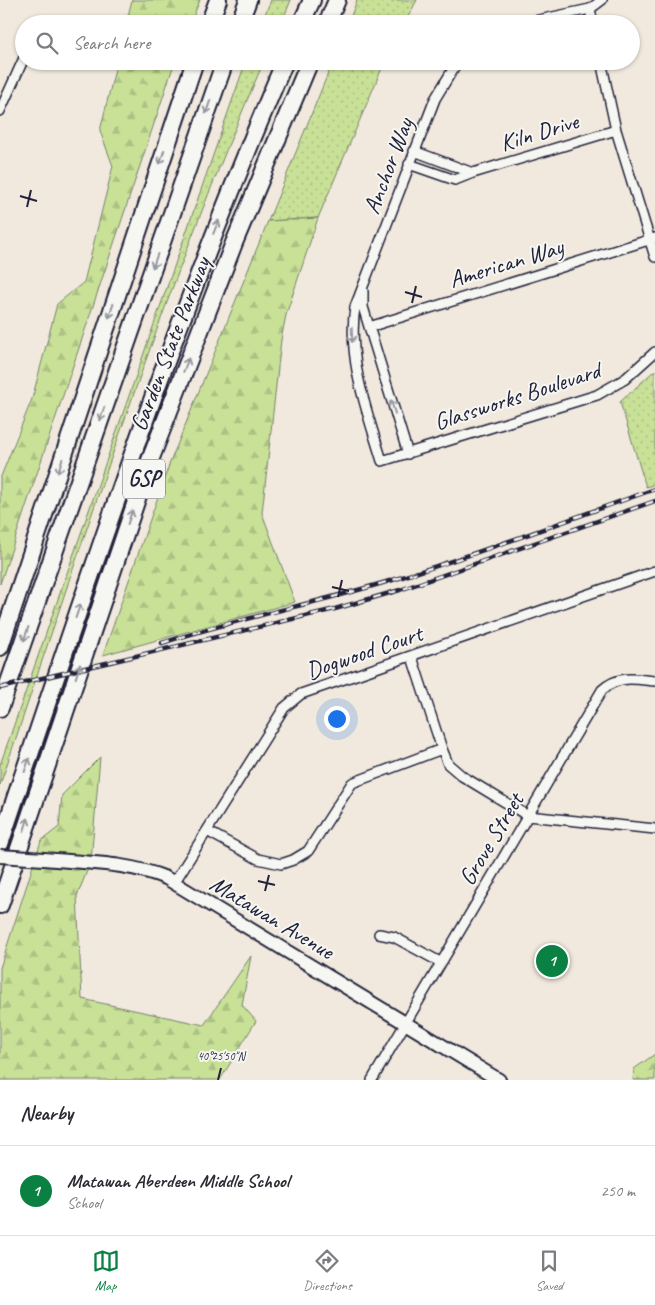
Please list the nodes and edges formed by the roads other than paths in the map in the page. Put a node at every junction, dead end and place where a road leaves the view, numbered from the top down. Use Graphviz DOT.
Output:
graph roads {
  1 [pos="218,0"];
  2 [pos="248,0"];
  3 [pos="312,0"];
  4 [pos="337,0"];
  5 [pos="602,0"];
  6 [pos="590,9"];
  7 [pos="212,15"];
  8 [pos="242,15"];
  9 [pos="305,15"];
  10 [pos="331,15"];
  11 [pos="562,15"];
  12 [pos="591,15"];
  13 [pos="19,70"];
  14 [pos="192,70"];
  15 [pos="222,70"];
  16 [pos="281,70"];
  17 [pos="306,70"];
  18 [pos="453,70"];
  19 [pos="603,70"];
  20 [pos="0,111"];
  21 [pos="616,130"];
  22 [pos="414,151"];
  23 [pos="409,164"];
  24 [pos="472,173"];
  25 [pos="652,239"];
  26 [pos="655,257"];
  27 [pos="363,288"];
  28 [pos="369,327"];
  29 [pos="655,352"];
  30 [pos="408,454"];
  31 [pos="382,461"];
  32 [pos="655,571"];
  33 [pos="0,647"];
  34 [pos="412,657"];
  35 [pos="655,681"];
  36 [pos="0,708"];
  37 [pos="442,749"];
  38 [pos="528,816"];
  39 [pos="655,829"];
  40 [pos="207,831"];
  41 [pos="0,844"];
  42 [pos="0,856"];
  43 [pos="174,883"];
  44 [pos="0,905"];
  45 [pos="380,934"];
  46 [pos="440,962"];
  47 [pos="405,1022"];
  48 [pos="372,1080"];
  49 [pos="499,1080"];
  1 -- 7 [label="highway"];
  2 -- 8 [label="highway"];
  3 -- 9 [label="highway"];
  4 -- 10 [label="highway"];
  5 -- 6 [label="street"];
  6 -- 11 [label="street"];
  6 -- 12 [label="street"];
  13 -- 20 [label="street"];
  14 -- 33 [label="highway, one-way"];
  15 -- 36 [label="highway, Garden State Parkway / GSP, one-way"];
  41 -- 16 [label="highway, Garden State Parkway / GSP, one-way"];
  44 -- 17 [label="highway, Garden State Parkway / GSP, one-way"];
  18 -- 22 [label="street, Anchor Way"];
  19 -- 21 [label="street"];
  21 -- 24 [label="street, Kiln Drive"];
  21 -- 25 [label="street"];
  22 -- 23 [label="street, Anchor Way"];
  22 -- 24 [label="street"];
  23 -- 24 [label="street, Kiln Drive"];
  23 -- 27 [label="street, Anchor Way"];
  25 -- 26 [label="street"];
  25 -- 28 [label="street, American Way"];
  27 -- 28 [label="street, Anchor Way"];
  27 -- 31 [label="street, Anchor Way, one-way"];
  30 -- 28 [label="street, Anchor Way, one-way"];
  29 -- 30 [label="street, Glassworks Boulevard"];
  30 -- 31 [label="street, Glassworks Boulevard"];
  32 -- 34 [label="street, Dogwood Court"];
  34 -- 37 [label="street"];
  34 -- 40 [label="street, Dogwood Court"];
  35 -- 38 [label="street, Grove Street"];
  37 -- 38 [label="street"];
  37 -- 40 [label="street"];
  38 -- 39 [label="street"];
  38 -- 46 [label="street, Grove Street"];
  40 -- 43 [label="street, Dogwood Court"];
  42 -- 43 [label="street, Matawan Avenue, bridge"];
  43 -- 47 [label="street, Matawan Avenue"];
  45 -- 46 [label="street"];
  46 -- 47 [label="street, Grove Street"];
  47 -- 48 [label="street, Grove Street"];
  47 -- 49 [label="street, Matawan Avenue"];
}
